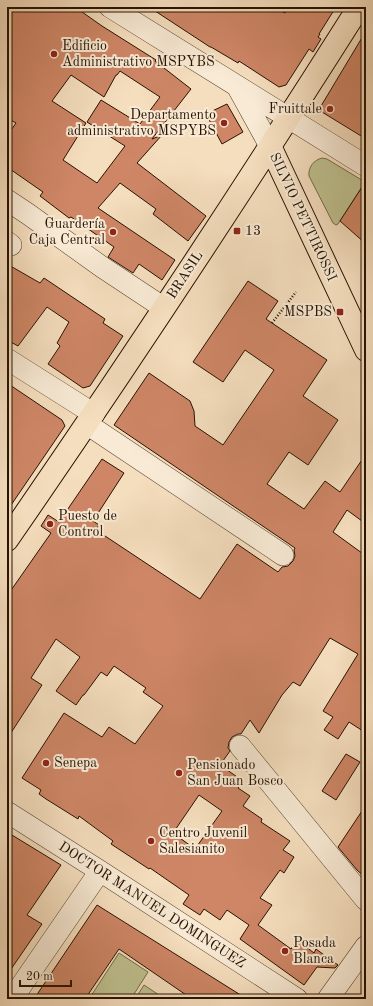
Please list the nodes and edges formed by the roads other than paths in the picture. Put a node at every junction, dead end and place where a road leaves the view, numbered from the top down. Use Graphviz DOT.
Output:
graph roads {
  1 [pos="110,7"];
  2 [pos="359,7"];
  3 [pos="236,86"];
  4 [pos="288,119"];
  5 [pos="270,146"];
  6 [pos="366,166"];
  7 [pos="7,200"];
  8 [pos="164,308"];
  9 [pos="366,350"];
  10 [pos="7,359"];
  11 [pos="90,419"];
  12 [pos="7,540"];
  13 [pos="283,555"];
  14 [pos="240,746"];
  15 [pos="7,812"];
  16 [pos="100,871"];
  17 [pos="366,900"];
  18 [pos="366,946"];
  19 [pos="12,999"];
  20 [pos="298,999"];
  21 [pos="328,999"];
  1 -- 3 [label="street"];
  2 -- 4 [label="main road, BRASIL"];
  3 -- 4 [label="street"];
  3 -- 5 [label="street, SILVIO PETTIROSSI"];
  4 -- 5 [label="main road, BRASIL"];
  4 -- 6 [label="street"];
  5 -- 8 [label="main road, BRASIL"];
  5 -- 9 [label="main road, SILVIO PETTIROSSI"];
  7 -- 8 [label="street"];
  8 -- 11 [label="main road, BRASIL"];
  10 -- 11 [label="street"];
  11 -- 12 [label="main road, BRASIL"];
  11 -- 13 [label="street"];
  14 -- 17 [label="street"];
  15 -- 16 [label="street, DOCTOR MANUEL DOMINGUEZ"];
  16 -- 19 [label="street"];
  16 -- 20 [label="street, DOCTOR MANUEL DOMINGUEZ"];
  18 -- 21 [label="street"];
}
